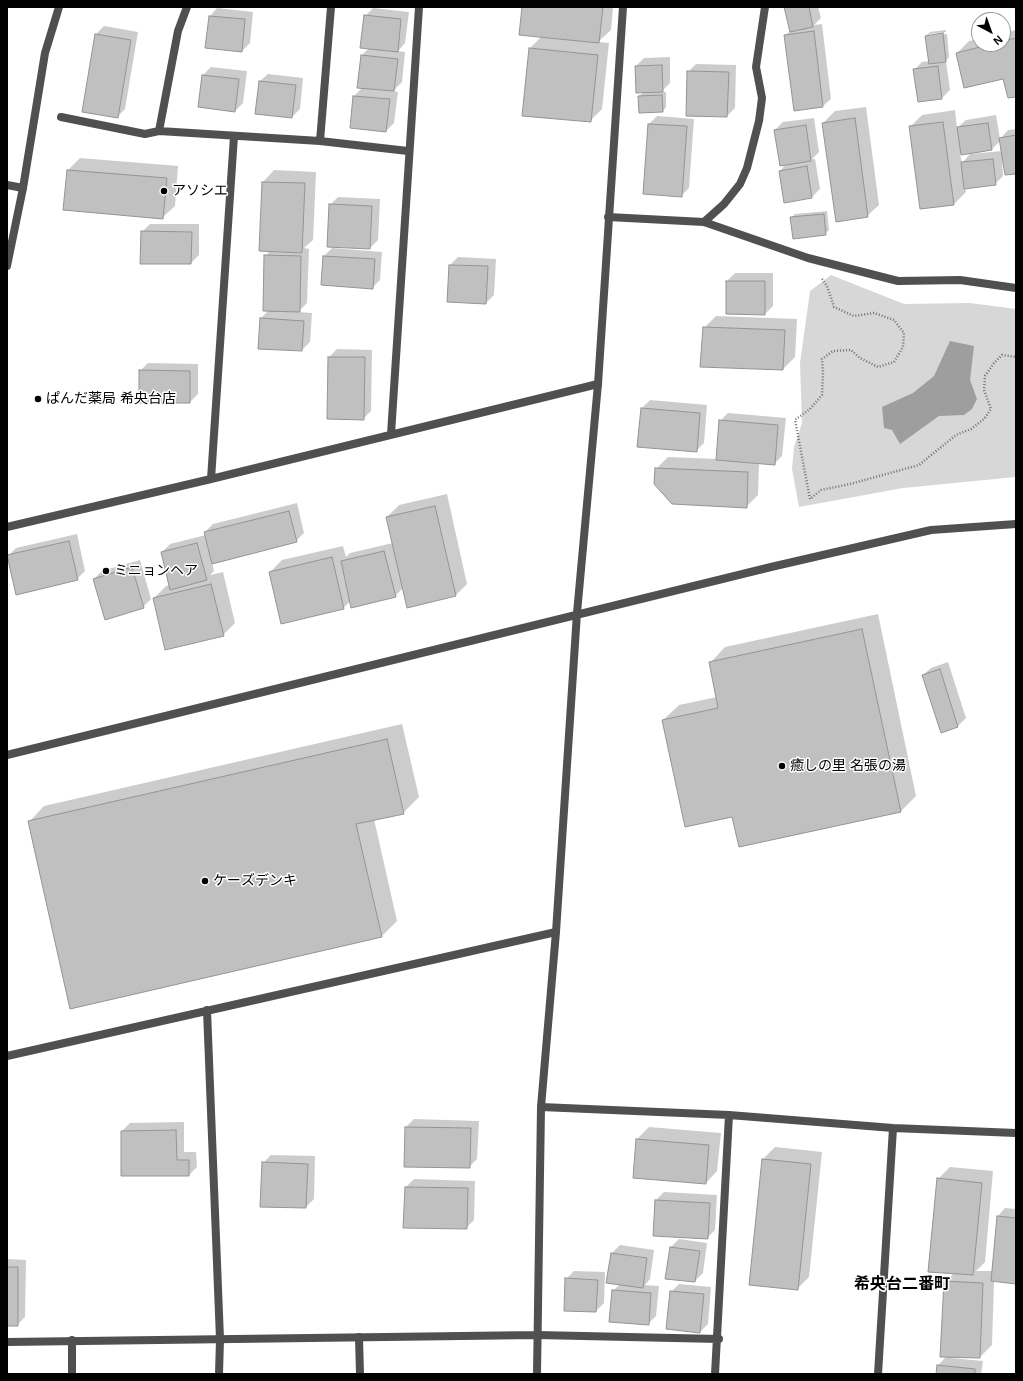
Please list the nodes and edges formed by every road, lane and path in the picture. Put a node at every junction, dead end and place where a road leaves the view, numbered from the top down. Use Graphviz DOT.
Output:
graph roads {
  1 [pos="59,7"];
  2 [pos="186,7"];
  3 [pos="331,7"];
  4 [pos="419,7"];
  5 [pos="623,7"];
  6 [pos="765,7"];
  7 [pos="61,117"];
  8 [pos="159,130"];
  9 [pos="234,136"];
  10 [pos="320,141"];
  11 [pos="408,151"];
  12 [pos="7,186"];
  13 [pos="23,188"];
  14 [pos="608,217"];
  15 [pos="704,222"];
  16 [pos="7,266"];
  17 [pos="827,286"];
  18 [pos="1016,288"];
  19 [pos="1016,356"];
  20 [pos="598,384"];
  21 [pos="391,434"];
  22 [pos="211,479"];
  23 [pos="1016,524"];
  24 [pos="7,527"];
  25 [pos="577,613"];
  26 [pos="7,755"];
  27 [pos="556,932"];
  28 [pos="207,1010"];
  29 [pos="7,1056"];
  30 [pos="541,1108"];
  31 [pos="729,1115"];
  32 [pos="894,1128"];
  33 [pos="1016,1133"];
  34 [pos="537,1335"];
  35 [pos="359,1338"];
  36 [pos="220,1339"];
  37 [pos="719,1339"];
  38 [pos="72,1340"];
  39 [pos="7,1342"];
  40 [pos="72,1374"];
  41 [pos="218,1374"];
  42 [pos="360,1374"];
  43 [pos="537,1374"];
  44 [pos="715,1374"];
  45 [pos="878,1374"];
  1 -- 13 [label="street"];
  2 -- 8 [label="street"];
  3 -- 10 [label="street"];
  4 -- 11 [label="street"];
  5 -- 14 [label="street"];
  6 -- 15 [label="street"];
  7 -- 8 [label="street"];
  8 -- 9 [label="street"];
  9 -- 10 [label="street"];
  9 -- 22 [label="street"];
  10 -- 11 [label="street"];
  11 -- 21 [label="street"];
  12 -- 13 [label="street"];
  13 -- 16 [label="street"];
  14 -- 15 [label="street"];
  14 -- 20 [label="street"];
  15 -- 18 [label="street"];
  17 -- 19 [label="path"];
  20 -- 21 [label="street"];
  20 -- 25 [label="street"];
  21 -- 22 [label="street"];
  22 -- 24 [label="street"];
  23 -- 25 [label="street"];
  25 -- 26 [label="street"];
  25 -- 27 [label="street"];
  27 -- 28 [label="street"];
  27 -- 30 [label="street"];
  28 -- 29 [label="street"];
  28 -- 36 [label="street"];
  30 -- 31 [label="street"];
  30 -- 34 [label="street"];
  31 -- 32 [label="street"];
  31 -- 37 [label="street"];
  32 -- 33 [label="street"];
  32 -- 45 [label="street"];
  34 -- 35 [label="street"];
  34 -- 37 [label="street"];
  34 -- 43 [label="street"];
  35 -- 36 [label="street"];
  35 -- 42 [label="street"];
  36 -- 38 [label="street"];
  36 -- 41 [label="street"];
  37 -- 44 [label="street"];
  38 -- 39 [label="street"];
  38 -- 40 [label="street"];
}
